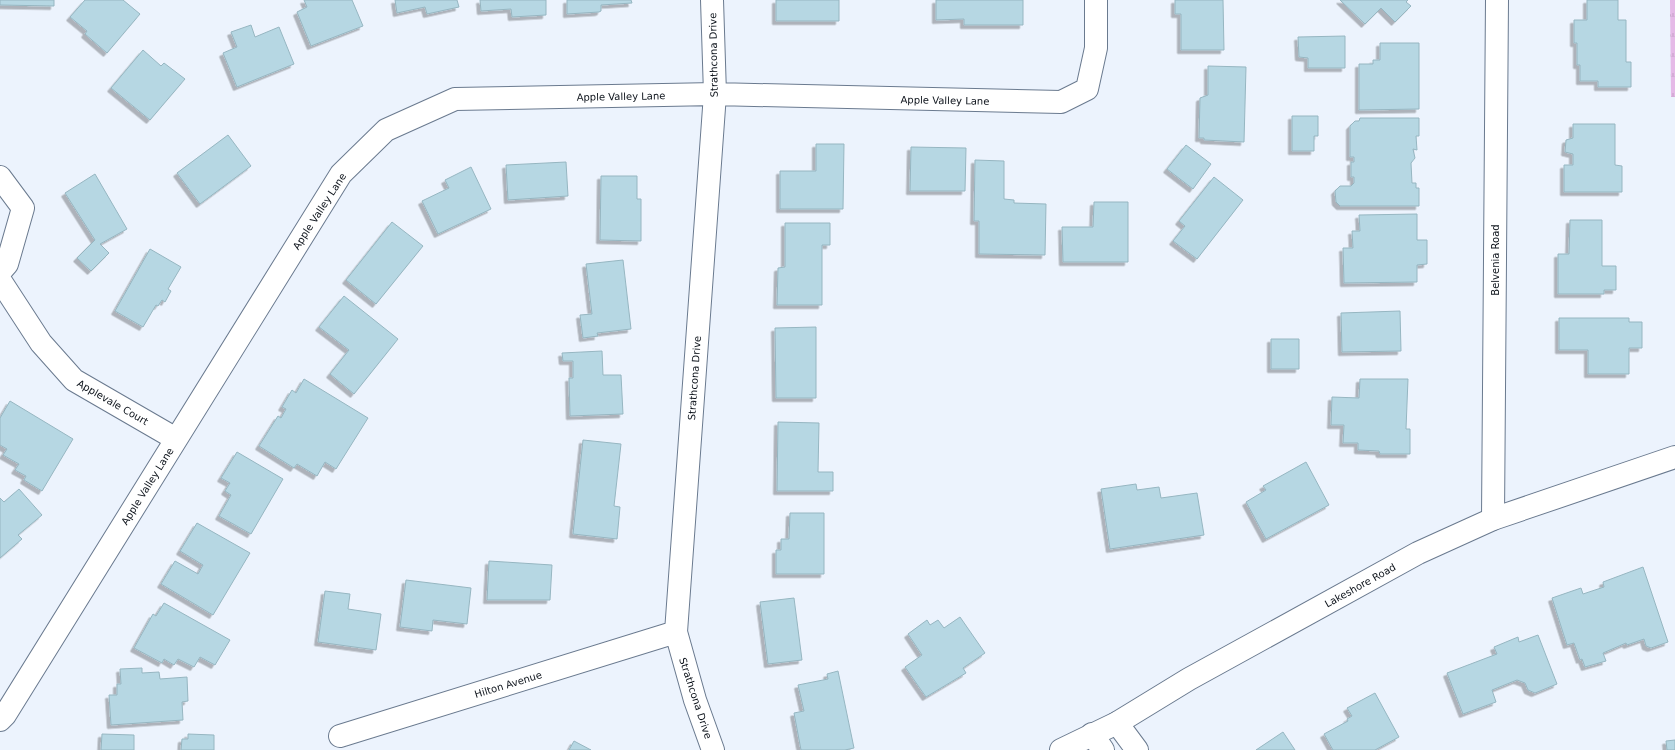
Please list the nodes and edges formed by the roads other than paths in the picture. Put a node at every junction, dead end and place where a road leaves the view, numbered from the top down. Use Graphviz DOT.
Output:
graph roads {
  1 [pos="712,0"];
  2 [pos="1096,0"];
  3 [pos="1497,0"];
  4 [pos="715,94"];
  5 [pos="0,177"];
  6 [pos="2,268"];
  7 [pos="176,439"];
  8 [pos="1675,457"];
  9 [pos="1493,519"];
  10 [pos="676,632"];
  11 [pos="0,720"];
  12 [pos="1117,723"];
  13 [pos="340,736"];
  14 [pos="1097,742"];
  15 [pos="713,750"];
  16 [pos="1062,750"];
  17 [pos="1137,750"];
  1 -- 4 [label="street, Strathcona Drive"];
  2 -- 4 [label="street, Apple Valley Lane"];
  3 -- 9 [label="street, Belvenia Road"];
  4 -- 7 [label="street, Apple Valley Lane"];
  4 -- 10 [label="street, Strathcona Drive"];
  5 -- 6 [label="street, Applevale Court"];
  6 -- 7 [label="street, Applevale Court"];
  7 -- 11 [label="street, Apple Valley Lane"];
  8 -- 9 [label="street, Lakeshore Road"];
  9 -- 12 [label="street, Lakeshore Road"];
  10 -- 13 [label="street, Hilton Avenue"];
  10 -- 15 [label="street, Strathcona Drive"];
  12 -- 14 [label="street, Lakeshore Road"];
  12 -- 17 [label="street"];
  14 -- 16 [label="street, Lakeshore Road"];
}
